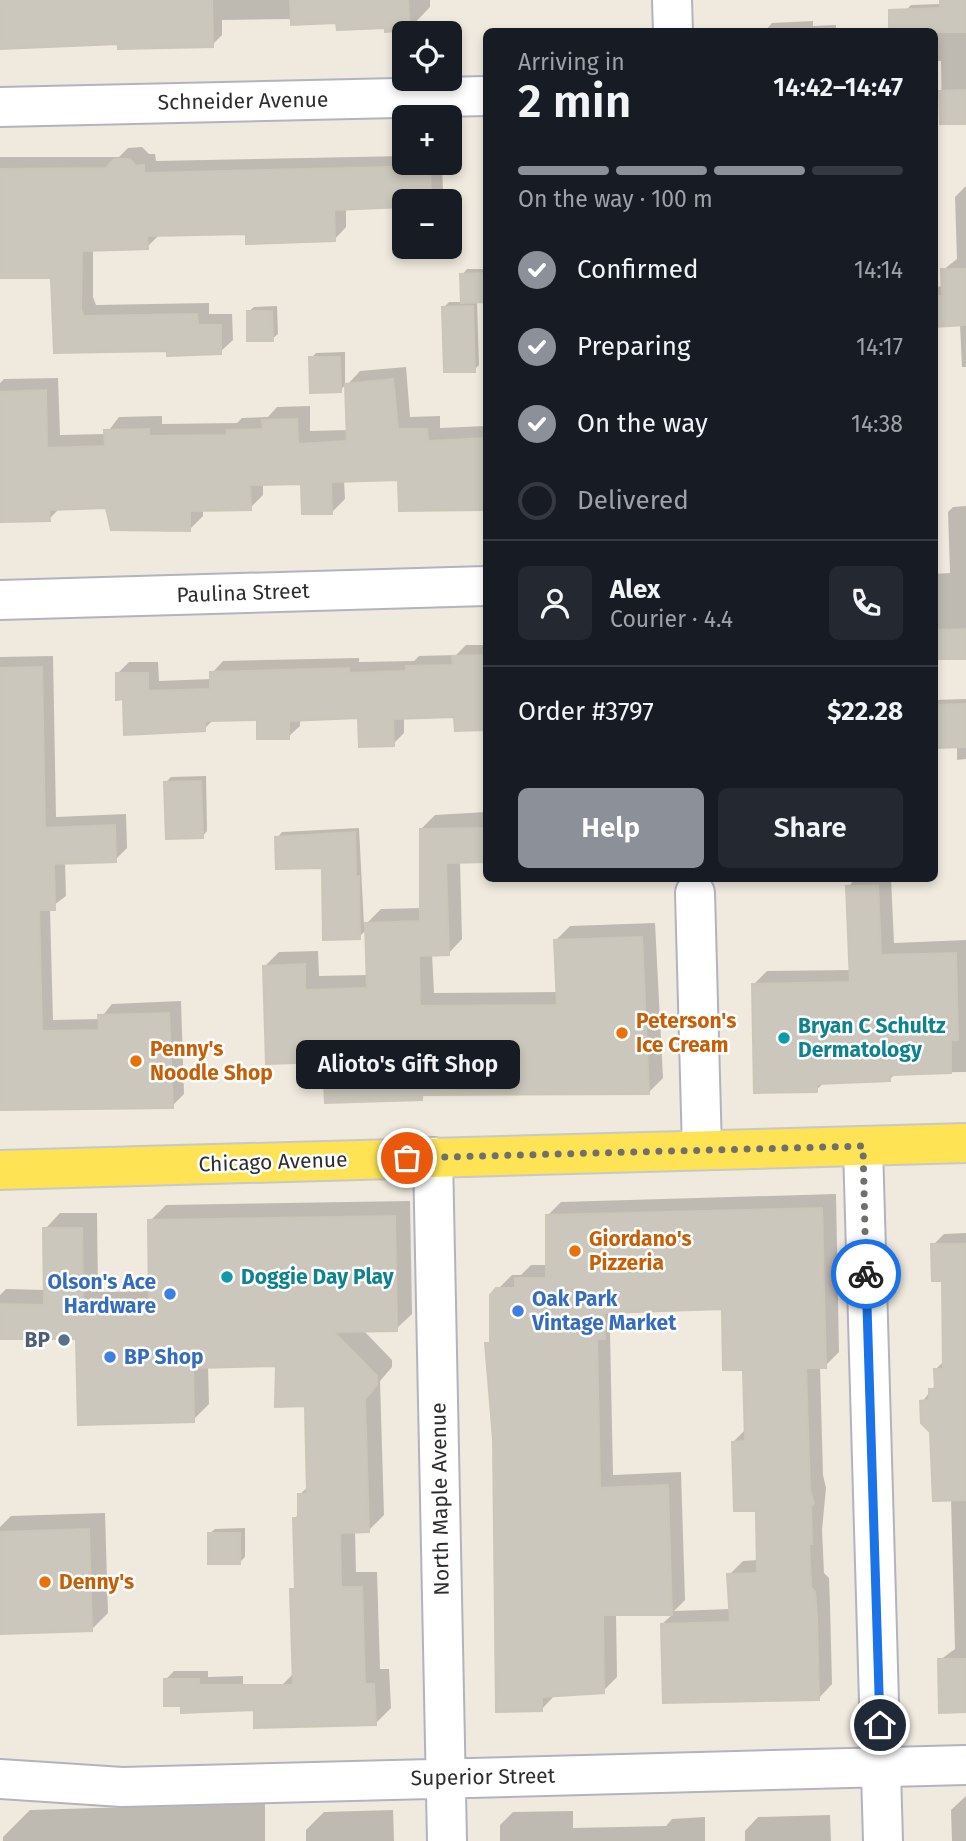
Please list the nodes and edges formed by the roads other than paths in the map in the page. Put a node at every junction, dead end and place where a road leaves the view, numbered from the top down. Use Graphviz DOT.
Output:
graph roads {
  1 [pos="672,0"];
  2 [pos="673,28"];
  3 [pos="483,96"];
  4 [pos="0,107"];
  5 [pos="483,586"];
  6 [pos="0,600"];
  7 [pos="695,893"];
  8 [pos="966,1143"];
  9 [pos="863,1146"];
  10 [pos="702,1150"];
  11 [pos="433,1157"];
  12 [pos="0,1170"];
  13 [pos="966,1765"];
  14 [pos="881,1767"];
  15 [pos="446,1778"];
  16 [pos="0,1779"];
  17 [pos="447,1841"];
  18 [pos="883,1841"];
  1 -- 2 [label="street"];
  3 -- 4 [label="street, Schneider Avenue"];
  5 -- 6 [label="street, Paulina Street"];
  7 -- 10 [label="street"];
  8 -- 9 [label="main road, Chicago Avenue"];
  9 -- 10 [label="main road, Chicago Avenue"];
  9 -- 14 [label="street"];
  10 -- 11 [label="main road, Chicago Avenue"];
  11 -- 12 [label="main road, Chicago Avenue"];
  11 -- 15 [label="street, North Maple Avenue"];
  13 -- 14 [label="street, Superior Street"];
  14 -- 15 [label="street, Superior Street"];
  14 -- 18 [label="street"];
  15 -- 16 [label="street, Superior Street"];
  15 -- 17 [label="street, North Maple Avenue"];
}
